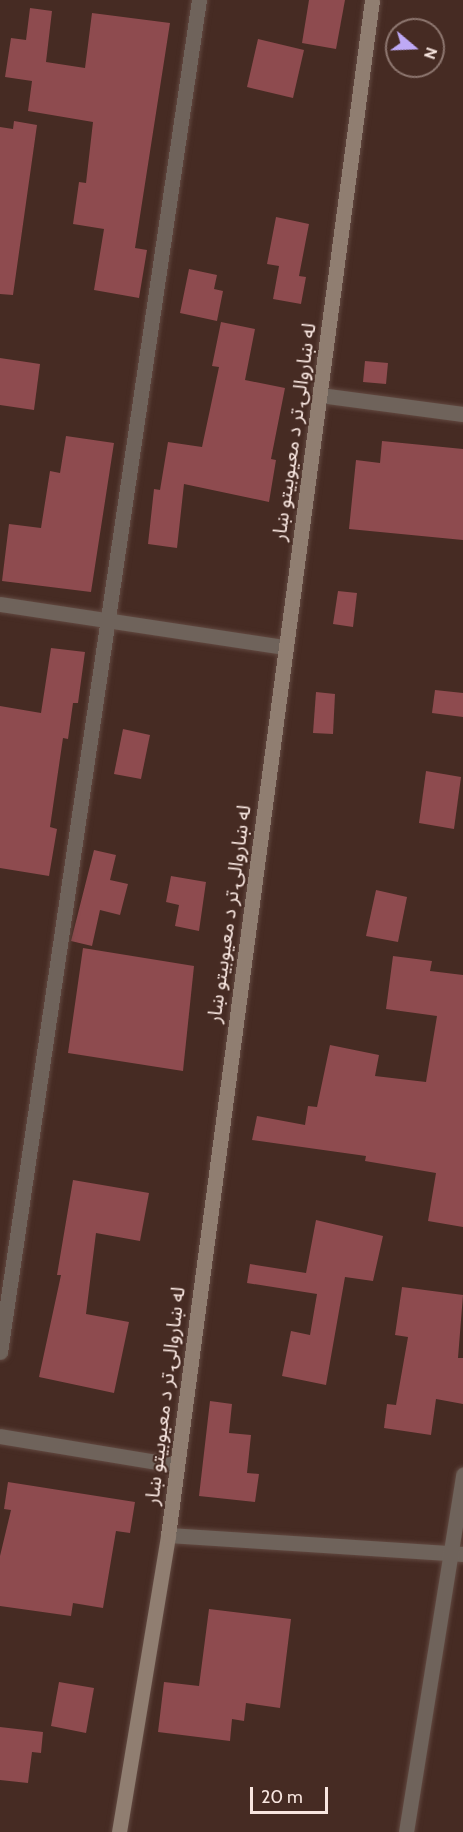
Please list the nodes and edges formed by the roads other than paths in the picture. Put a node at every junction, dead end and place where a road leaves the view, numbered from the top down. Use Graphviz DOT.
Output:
graph roads {
  1 [pos="199,0"];
  2 [pos="372,0"];
  3 [pos="320,395"];
  4 [pos="463,414"];
  5 [pos="0,604"];
  6 [pos="108,620"];
  7 [pos="286,647"];
  8 [pos="0,1352"];
  9 [pos="0,1436"];
  10 [pos="176,1465"];
  11 [pos="463,1475"];
  12 [pos="168,1535"];
  13 [pos="457,1554"];
  14 [pos="119,1832"];
  15 [pos="406,1832"];
  1 -- 6 [label="street"];
  2 -- 3 [label="street, له ښاروالۍ تر د معیوبیتو ښار"];
  3 -- 4 [label="street"];
  3 -- 7 [label="street, له ښاروالۍ تر د معیوبیتو ښار"];
  5 -- 6 [label="street"];
  6 -- 7 [label="street"];
  6 -- 8 [label="street"];
  7 -- 10 [label="street, له ښاروالۍ تر د معیوبیتو ښار"];
  9 -- 10 [label="street"];
  10 -- 12 [label="street, له ښاروالۍ تر د معیوبیتو ښار"];
  11 -- 13 [label="street"];
  12 -- 13 [label="street"];
  12 -- 14 [label="street, له ښاروالۍ تر د معیوبیتو ښار"];
  13 -- 15 [label="street"];
}
